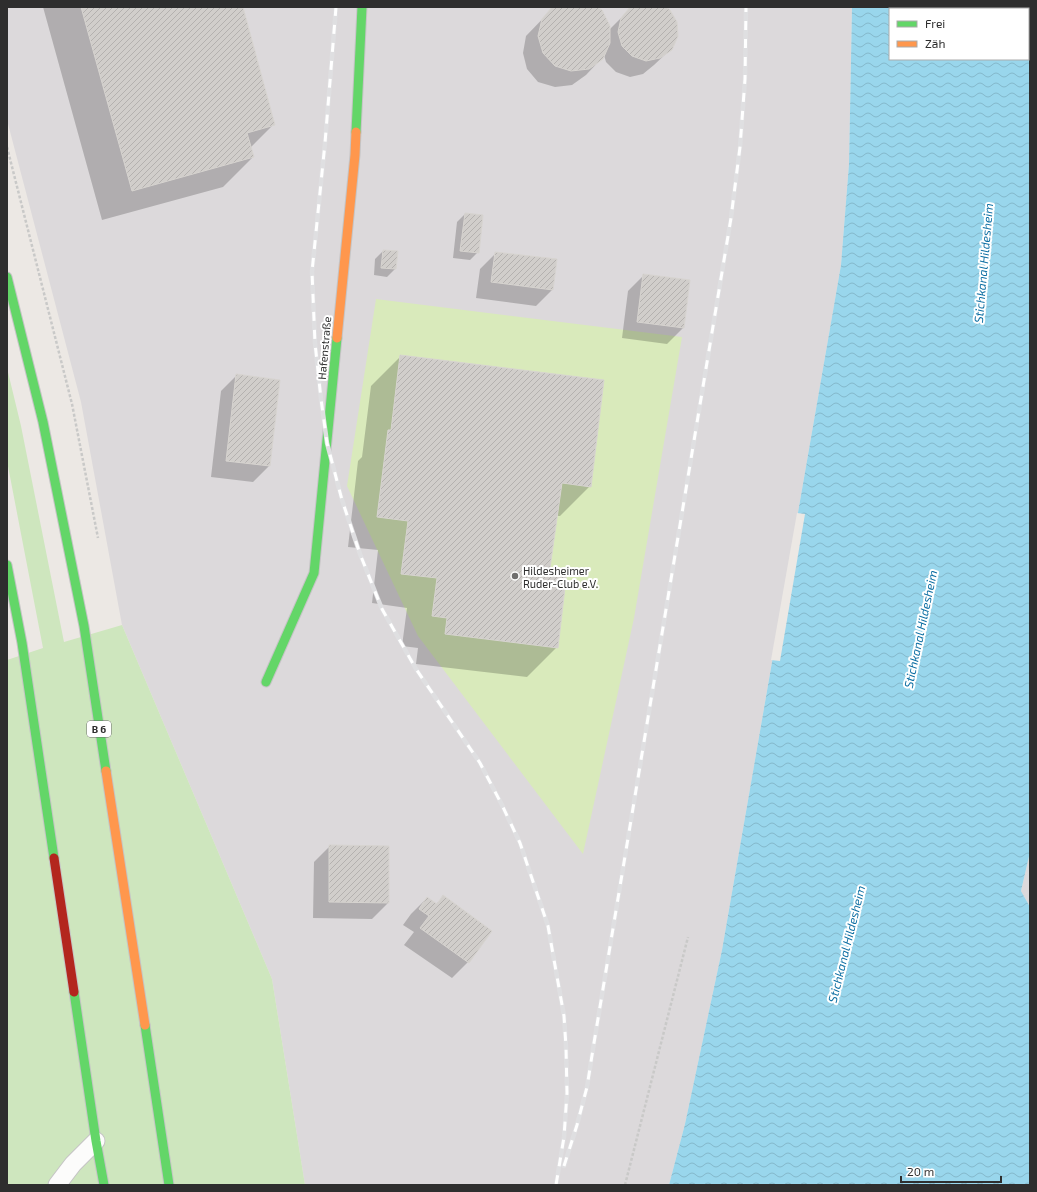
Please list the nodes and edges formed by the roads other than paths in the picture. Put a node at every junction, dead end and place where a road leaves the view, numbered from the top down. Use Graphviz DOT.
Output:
graph roads {
  1 [pos="362,7"];
  2 [pos="7,277"];
  3 [pos="7,565"];
  4 [pos="266,682"];
  5 [pos="96,1141"];
  6 [pos="57,1185"];
  7 [pos="104,1185"];
  8 [pos="169,1185"];
  1 -- 4 [label="main road, Hafenstraße"];
  2 -- 8 [label="main road, B 6"];
  3 -- 5 [label="main road"];
  5 -- 6 [label="lane"];
  5 -- 7 [label="main road"];
}
